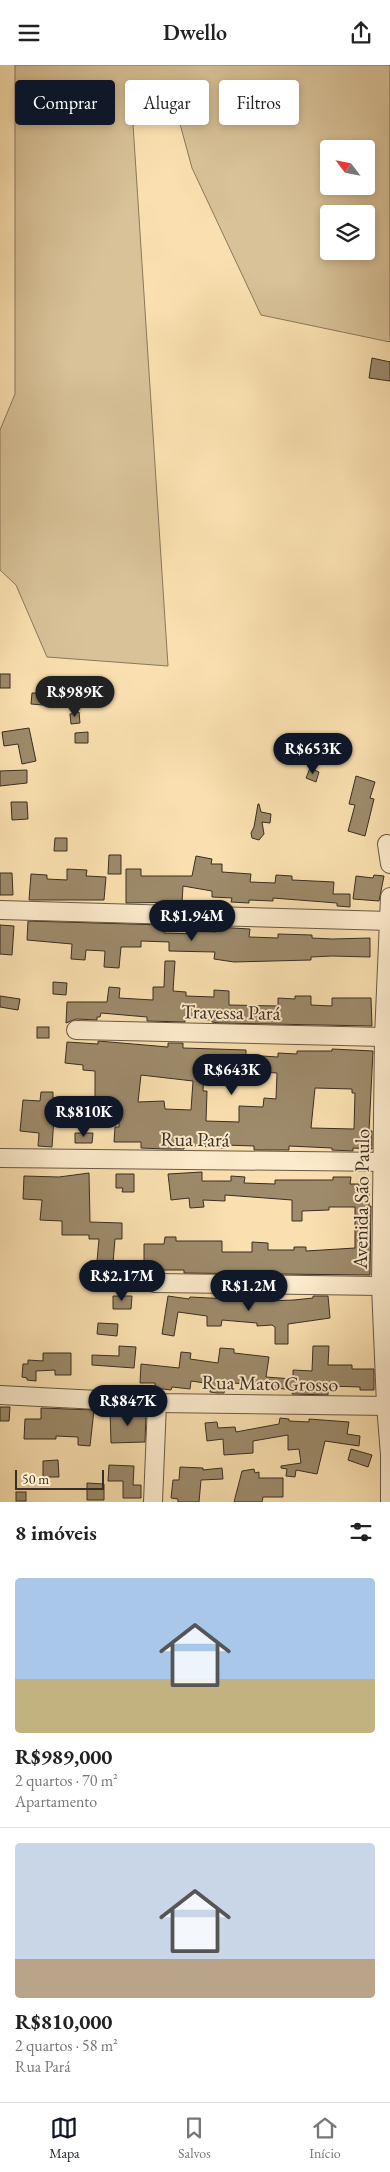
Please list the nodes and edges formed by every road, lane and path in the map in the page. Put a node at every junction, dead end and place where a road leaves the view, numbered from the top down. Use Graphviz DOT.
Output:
graph roads {
  1 [pos="387,844"];
  2 [pos="390,864"];
  3 [pos="390,897"];
  4 [pos="0,910"];
  5 [pos="389,921"];
  6 [pos="76,1029"];
  7 [pos="384,1037"];
  8 [pos="0,1159"];
  9 [pos="386,1162"];
  10 [pos="154,1283"];
  11 [pos="381,1286"];
  12 [pos="0,1395"];
  13 [pos="157,1403"];
  14 [pos="388,1405"];
  15 [pos="390,1455"];
  16 [pos="153,1502"];
  17 [pos="390,1502"];
  1 -- 2 [label="street"];
  3 -- 5 [label="street, Avenida São Paulo"];
  4 -- 5 [label="street"];
  5 -- 7 [label="street, Avenida São Paulo"];
  6 -- 7 [label="street, Travessa Pará"];
  7 -- 9 [label="street, Avenida São Paulo"];
  8 -- 9 [label="street, Rua Pará"];
  9 -- 11 [label="street, Avenida São Paulo"];
  10 -- 11 [label="street"];
  11 -- 14 [label="street, Avenida São Paulo"];
  12 -- 13 [label="street, Rua Mato Grosso"];
  13 -- 14 [label="street, Rua Mato Grosso"];
  13 -- 16 [label="street"];
  14 -- 15 [label="street, Avenida São Paulo"];
  15 -- 17 [label="street, Avenida São Paulo"];
}
